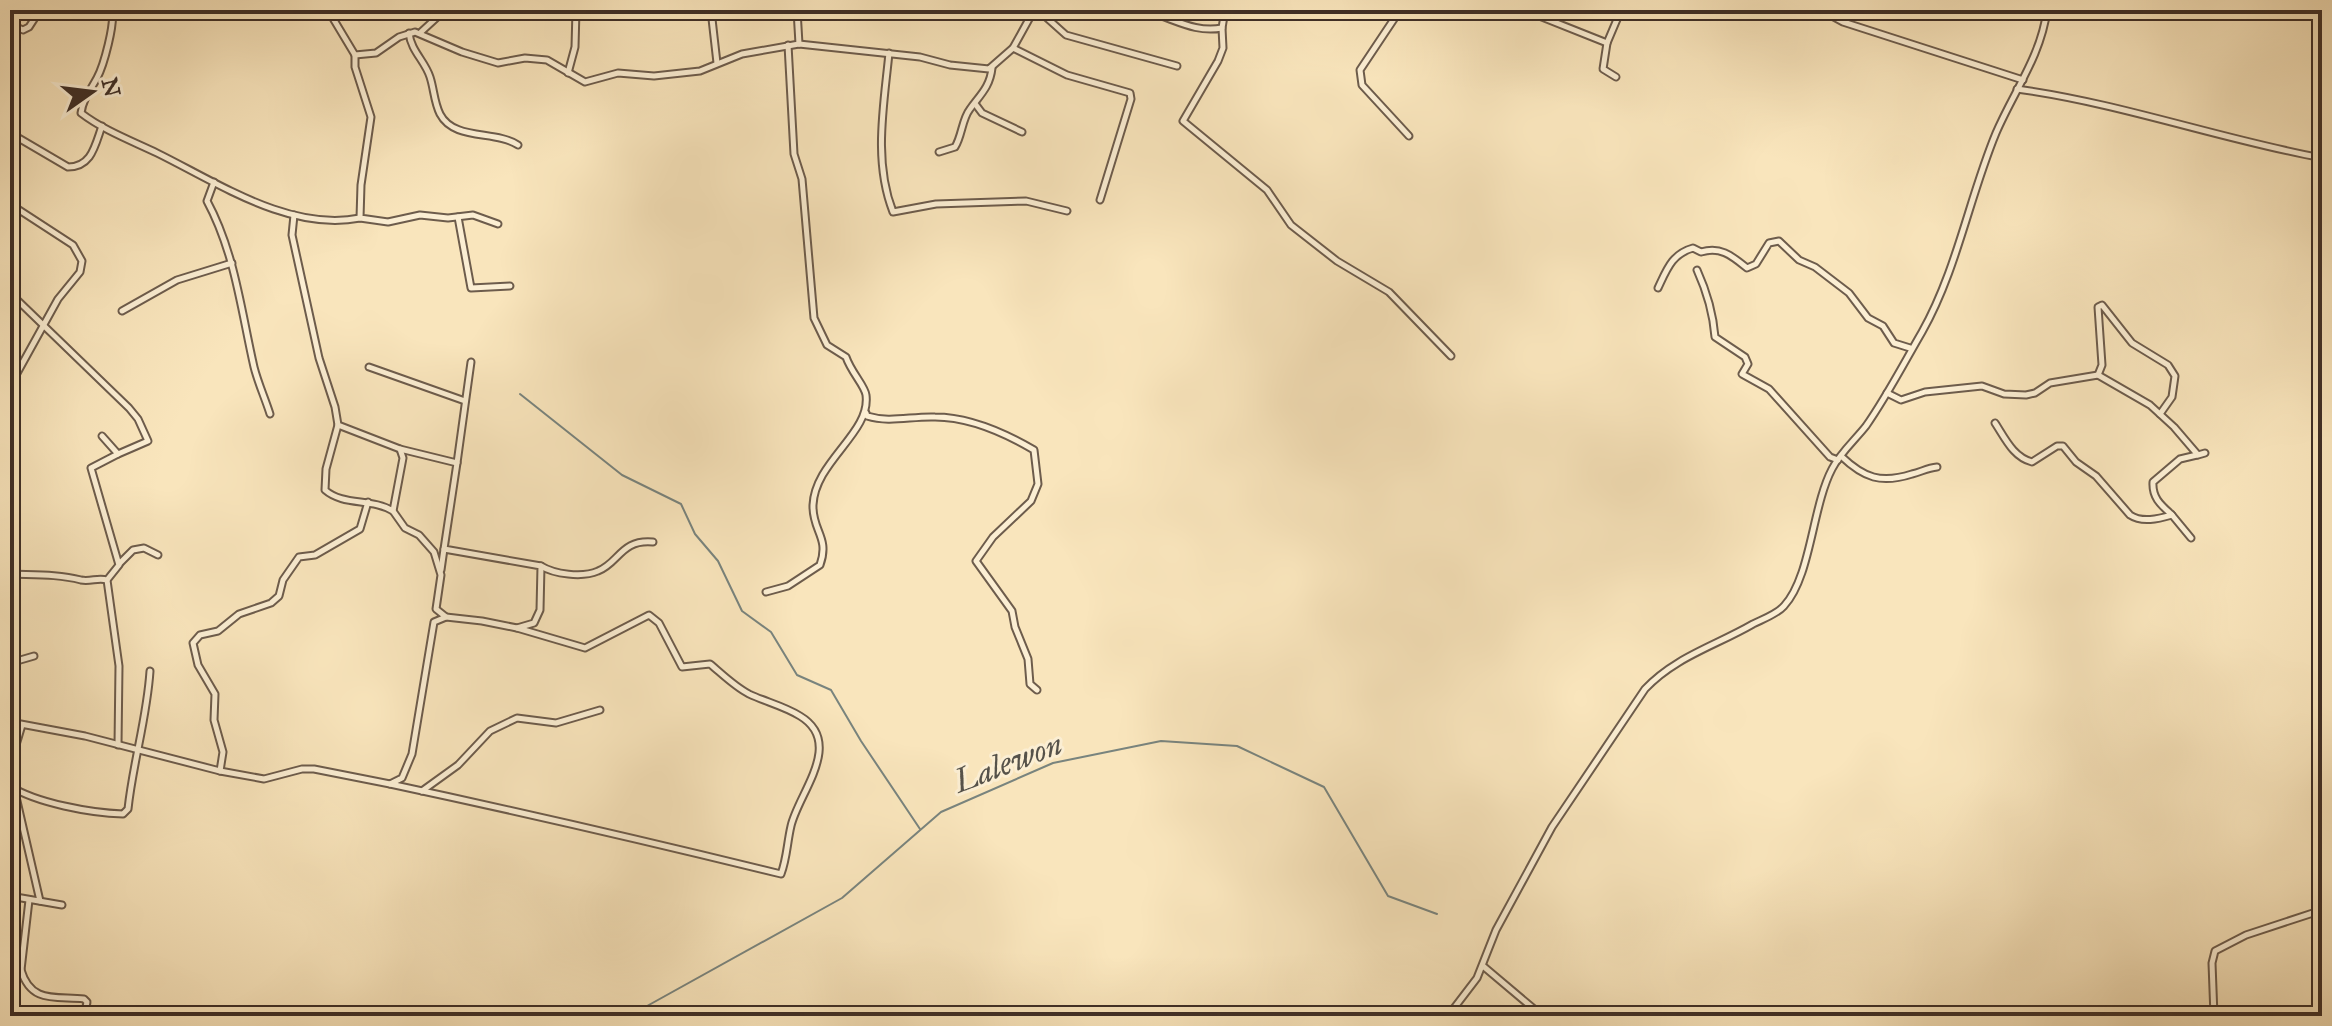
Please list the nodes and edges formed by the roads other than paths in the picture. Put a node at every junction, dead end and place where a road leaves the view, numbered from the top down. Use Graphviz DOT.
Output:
graph roads {
  1 [pos="40,10"];
  2 [pos="112,10"];
  3 [pos="328,10"];
  4 [pos="445,10"];
  5 [pos="576,10"];
  6 [pos="711,10"];
  7 [pos="797,10"];
  8 [pos="1036,10"];
  9 [pos="1119,10"];
  10 [pos="1171,10"];
  11 [pos="1225,10"];
  12 [pos="1400,10"];
  13 [pos="1524,10"];
  14 [pos="1621,10"];
  15 [pos="1821,10"];
  16 [pos="2047,10"];
  17 [pos="1172,21"];
  18 [pos="10,24"];
  19 [pos="1222,28"];
  20 [pos="421,32"];
  21 [pos="409,33"];
  22 [pos="1607,43"];
  23 [pos="799,44"];
  24 [pos="788,45"];
  25 [pos="1013,48"];
  26 [pos="889,53"];
  27 [pos="355,55"];
  28 [pos="717,63"];
  29 [pos="1177,66"];
  30 [pos="992,68"];
  31 [pos="568,73"];
  32 [pos="1616,77"];
  33 [pos="2023,80"];
  34 [pos="2016,89"];
  35 [pos="976,105"];
  36 [pos="102,125"];
  37 [pos="1022,132"];
  38 [pos="10,133"];
  39 [pos="1409,136"];
  40 [pos="518,145"];
  41 [pos="939,152"];
  42 [pos="2322,158"];
  43 [pos="214,182"];
  44 [pos="1100,200"];
  45 [pos="10,204"];
  46 [pos="1067,211"];
  47 [pos="294,215"];
  48 [pos="458,217"];
  49 [pos="360,218"];
  50 [pos="498,224"];
  51 [pos="232,263"];
  52 [pos="1697,270"];
  53 [pos="510,286"];
  54 [pos="1658,288"];
  55 [pos="10,293"];
  56 [pos="122,311"];
  57 [pos="44,323"];
  58 [pos="1911,348"];
  59 [pos="1451,356"];
  60 [pos="471,362"];
  61 [pos="369,367"];
  62 [pos="2098,375"];
  63 [pos="1887,393"];
  64 [pos="10,397"];
  65 [pos="465,401"];
  66 [pos="866,412"];
  67 [pos="270,414"];
  68 [pos="2160,414"];
  69 [pos="1995,423"];
  70 [pos="338,425"];
  71 [pos="102,436"];
  72 [pos="400,449"];
  73 [pos="118,454"];
  74 [pos="1840,458"];
  75 [pos="457,463"];
  76 [pos="1937,467"];
  77 [pos="368,502"];
  78 [pos="393,511"];
  79 [pos="2172,515"];
  80 [pos="2191,538"];
  81 [pos="653,542"];
  82 [pos="444,549"];
  83 [pos="158,555"];
  84 [pos="119,565"];
  85 [pos="541,566"];
  86 [pos="10,574"];
  87 [pos="441,575"];
  88 [pos="107,580"];
  89 [pos="766,592"];
  90 [pos="446,617"];
  91 [pos="517,628"];
  92 [pos="34,656"];
  93 [pos="10,663"];
  94 [pos="150,671"];
  95 [pos="1037,690"];
  96 [pos="600,710"];
  97 [pos="10,722"];
  98 [pos="22,725"];
  99 [pos="118,745"];
  100 [pos="136,748"];
  101 [pos="10,765"];
  102 [pos="220,771"];
  103 [pos="390,784"];
  104 [pos="10,786"];
  105 [pos="422,791"];
  106 [pos="10,896"];
  107 [pos="29,900"];
  108 [pos="40,901"];
  109 [pos="62,905"];
  110 [pos="2316,912"];
  111 [pos="1483,966"];
  112 [pos="10,969"];
  113 [pos="21,970"];
  114 [pos="85,1012"];
  115 [pos="1448,1016"];
  116 [pos="1547,1016"];
  117 [pos="2214,1016"];
  1 -- 18 [label="street"];
  2 -- 36 [label="street"];
  3 -- 27 [label="street"];
  4 -- 20 [label="street"];
  5 -- 31 [label="street"];
  6 -- 28 [label="street"];
  7 -- 23 [label="street"];
  8 -- 25 [label="street"];
  8 -- 29 [label="street"];
  9 -- 17 [label="street"];
  10 -- 17 [label="street"];
  11 -- 19 [label="street"];
  12 -- 39 [label="street"];
  13 -- 22 [label="street"];
  14 -- 22 [label="street"];
  15 -- 33 [label="street"];
  16 -- 33 [label="street"];
  17 -- 19 [label="street"];
  19 -- 59 [label="street"];
  20 -- 21 [label="street"];
  20 -- 31 [label="street"];
  21 -- 27 [label="street"];
  21 -- 40 [label="street"];
  22 -- 32 [label="street"];
  23 -- 24 [label="street"];
  23 -- 26 [label="street"];
  24 -- 28 [label="street"];
  24 -- 66 [label="street"];
  25 -- 30 [label="street"];
  25 -- 44 [label="street"];
  26 -- 30 [label="street"];
  26 -- 46 [label="street"];
  27 -- 49 [label="street"];
  28 -- 31 [label="street"];
  30 -- 35 [label="street"];
  33 -- 34 [label="street"];
  34 -- 42 [label="street"];
  34 -- 58 [label="street"];
  35 -- 37 [label="street"];
  35 -- 41 [label="street"];
  36 -- 38 [label="street"];
  36 -- 43 [label="street"];
  43 -- 47 [label="street"];
  43 -- 51 [label="street"];
  45 -- 57 [label="street"];
  47 -- 49 [label="street"];
  47 -- 70 [label="street"];
  48 -- 49 [label="street"];
  48 -- 50 [label="street"];
  48 -- 53 [label="street"];
  51 -- 56 [label="street"];
  51 -- 67 [label="street"];
  52 -- 74 [label="street"];
  54 -- 58 [label="street"];
  55 -- 57 [label="street"];
  57 -- 64 [label="street"];
  57 -- 73 [label="street"];
  58 -- 63 [label="street"];
  60 -- 65 [label="street"];
  61 -- 65 [label="street"];
  62 -- 63 [label="street"];
  62 -- 68 [label="street"];
  62 -- 68 [label="street"];
  63 -- 74 [label="street"];
  65 -- 75 [label="street"];
  66 -- 89 [label="street"];
  66 -- 95 [label="street"];
  68 -- 79 [label="street"];
  69 -- 79 [label="street"];
  70 -- 72 [label="street"];
  70 -- 77 [label="street"];
  71 -- 73 [label="street"];
  72 -- 75 [label="street"];
  72 -- 78 [label="street"];
  73 -- 84 [label="street"];
  74 -- 76 [label="street"];
  74 -- 111 [label="street"];
  75 -- 82 [label="street"];
  77 -- 78 [label="street"];
  77 -- 102 [label="street"];
  78 -- 87 [label="street"];
  79 -- 80 [label="street"];
  81 -- 85 [label="street"];
  82 -- 85 [label="street"];
  82 -- 87 [label="street"];
  83 -- 84 [label="street"];
  84 -- 88 [label="street"];
  85 -- 91 [label="street"];
  86 -- 88 [label="street"];
  87 -- 90 [label="street"];
  88 -- 99 [label="street"];
  90 -- 91 [label="street"];
  90 -- 103 [label="street"];
  91 -- 105 [label="street"];
  92 -- 93 [label="street"];
  94 -- 100 [label="street"];
  96 -- 105 [label="street"];
  97 -- 98 [label="street"];
  98 -- 99 [label="street"];
  98 -- 101 [label="street"];
  99 -- 100 [label="street"];
  100 -- 102 [label="street"];
  100 -- 104 [label="street"];
  102 -- 103 [label="street"];
  103 -- 105 [label="street"];
  104 -- 108 [label="street"];
  106 -- 107 [label="street"];
  107 -- 108 [label="street"];
  107 -- 113 [label="street"];
  108 -- 109 [label="street"];
  110 -- 117 [label="street"];
  111 -- 115 [label="street"];
  111 -- 116 [label="street"];
  112 -- 113 [label="street"];
  113 -- 114 [label="street"];
}
